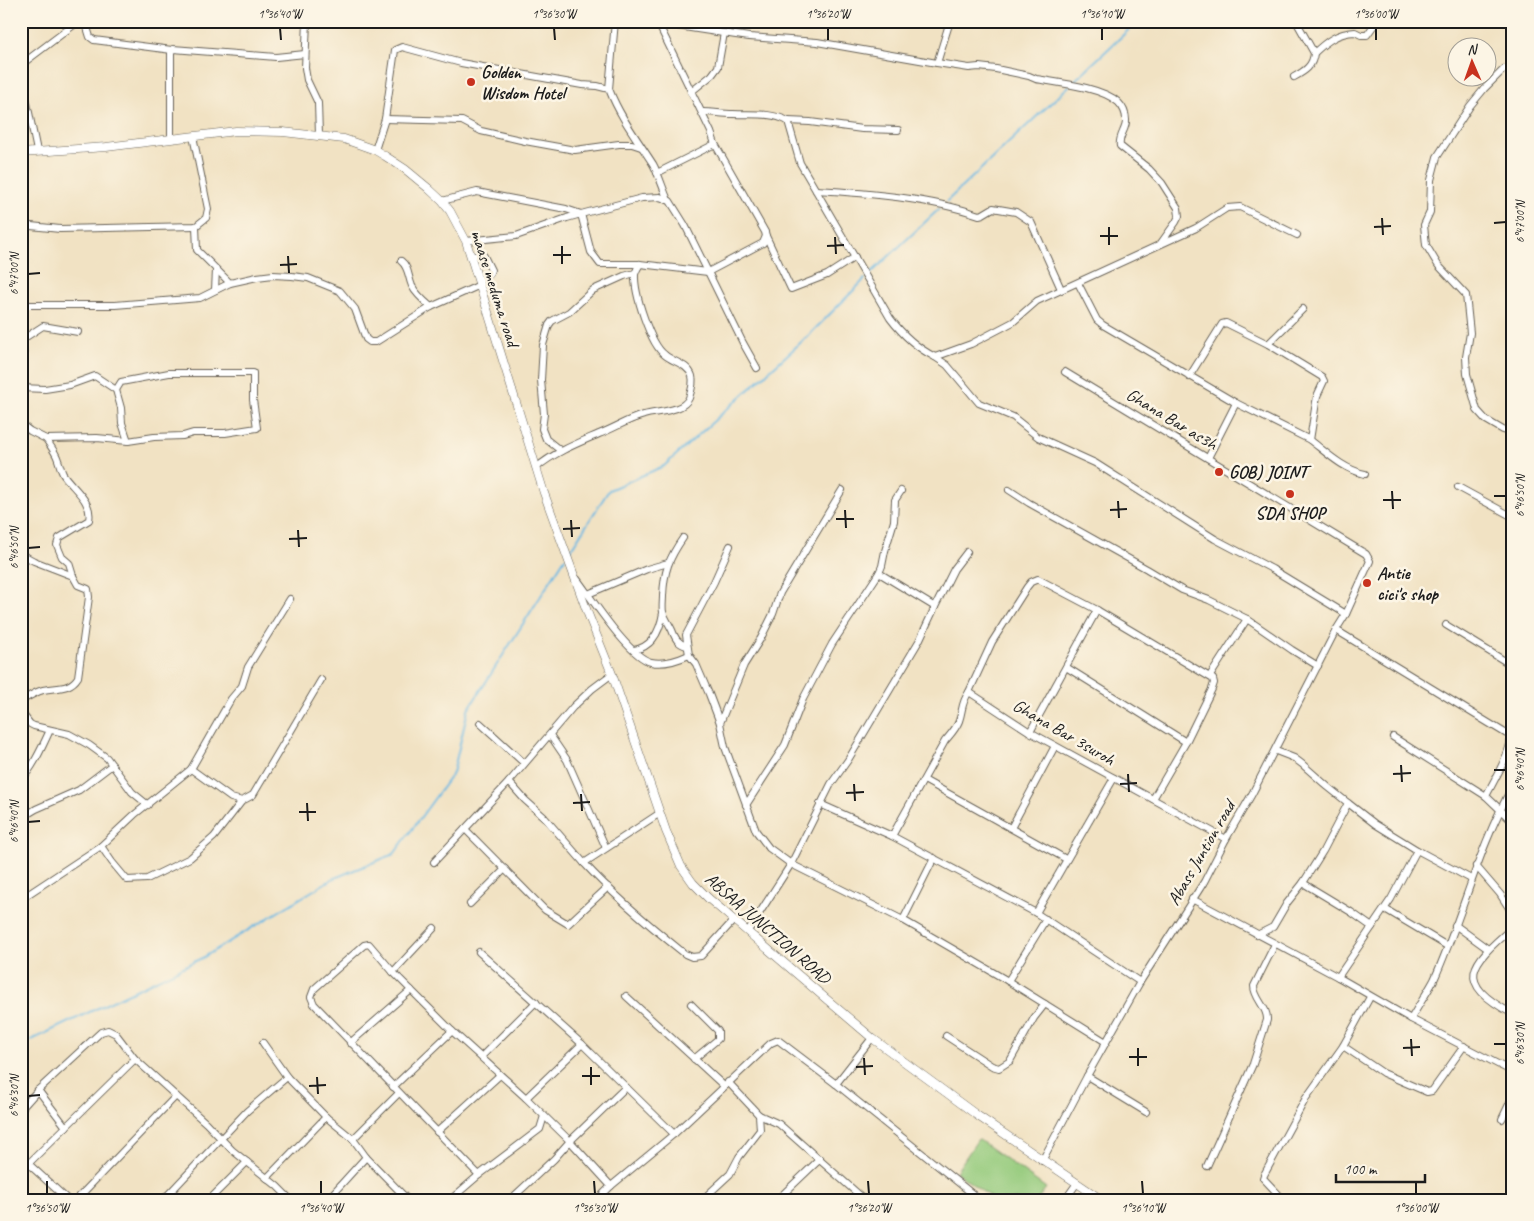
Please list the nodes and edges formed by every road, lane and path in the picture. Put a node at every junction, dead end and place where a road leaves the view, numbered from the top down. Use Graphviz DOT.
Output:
graph roads {
  1 [pos="79,21"];
  2 [pos="84,21"];
  3 [pos="307,21"];
  4 [pos="615,21"];
  5 [pos="645,21"];
  6 [pos="950,21"];
  7 [pos="1296,21"];
  8 [pos="1378,21"];
  9 [pos="658,23"];
  10 [pos="724,33"];
  11 [pos="172,50"];
  12 [pos="1314,53"];
  13 [pos="306,54"];
  14 [pos="937,63"];
  15 [pos="21,66"];
  16 [pos="1504,69"];
  17 [pos="21,74"];
  18 [pos="1294,77"];
  19 [pos="609,90"];
  20 [pos="691,92"];
  21 [pos="702,112"];
  22 [pos="384,118"];
  23 [pos="788,121"];
  24 [pos="898,130"];
  25 [pos="319,135"];
  26 [pos="193,136"];
  27 [pos="171,139"];
  28 [pos="715,144"];
  29 [pos="642,147"];
  30 [pos="375,150"];
  31 [pos="37,151"];
  32 [pos="21,152"];
  33 [pos="657,173"];
  34 [pos="816,190"];
  35 [pos="668,200"];
  36 [pos="442,201"];
  37 [pos="581,214"];
  38 [pos="21,225"];
  39 [pos="196,226"];
  40 [pos="1297,235"];
  41 [pos="766,236"];
  42 [pos="466,241"];
  43 [pos="1160,244"];
  44 [pos="471,256"];
  45 [pos="855,257"];
  46 [pos="401,261"];
  47 [pos="640,264"];
  48 [pos="216,270"];
  49 [pos="708,272"];
  50 [pos="635,273"];
  51 [pos="1078,282"];
  52 [pos="480,283"];
  53 [pos="230,284"];
  54 [pos="1061,289"];
  55 [pos="215,290"];
  56 [pos="21,305"];
  57 [pos="431,307"];
  58 [pos="1303,309"];
  59 [pos="21,318"];
  60 [pos="78,332"];
  61 [pos="23,339"];
  62 [pos="1268,344"];
  63 [pos="935,357"];
  64 [pos="757,368"];
  65 [pos="1065,372"];
  66 [pos="1190,377"];
  67 [pos="21,381"];
  68 [pos="21,388"];
  69 [pos="116,390"];
  70 [pos="1236,404"];
  71 [pos="21,424"];
  72 [pos="1513,433"];
  73 [pos="46,439"];
  74 [pos="1310,440"];
  75 [pos="128,441"];
  76 [pos="561,450"];
  77 [pos="1208,458"];
  78 [pos="536,468"];
  79 [pos="1365,474"];
  80 [pos="1458,486"];
  81 [pos="842,490"];
  82 [pos="1009,490"];
  83 [pos="901,491"];
  84 [pos="1513,517"];
  85 [pos="683,538"];
  86 [pos="730,546"];
  87 [pos="967,552"];
  88 [pos="21,554"];
  89 [pos="1366,554"];
  90 [pos="568,560"];
  91 [pos="668,563"];
  92 [pos="879,573"];
  93 [pos="573,574"];
  94 [pos="73,576"];
  95 [pos="588,594"];
  96 [pos="290,599"];
  97 [pos="935,606"];
  98 [pos="1097,610"];
  99 [pos="663,613"];
  100 [pos="1346,614"];
  101 [pos="1246,619"];
  102 [pos="1446,624"];
  103 [pos="1336,630"];
  104 [pos="687,646"];
  105 [pos="634,650"];
  106 [pos="689,655"];
  107 [pos="1318,666"];
  108 [pos="1513,666"];
  109 [pos="1066,667"];
  110 [pos="612,674"];
  111 [pos="1210,676"];
  112 [pos="321,680"];
  113 [pos="969,692"];
  114 [pos="21,701"];
  115 [pos="21,712"];
  116 [pos="480,723"];
  117 [pos="720,724"];
  118 [pos="50,730"];
  119 [pos="1030,732"];
  120 [pos="550,735"];
  121 [pos="1393,737"];
  122 [pos="1186,742"];
  123 [pos="1055,746"];
  124 [pos="1276,751"];
  125 [pos="524,763"];
  126 [pos="112,765"];
  127 [pos="191,769"];
  128 [pos="1114,778"];
  129 [pos="21,779"];
  130 [pos="924,780"];
  131 [pos="509,782"];
  132 [pos="1513,786"];
  133 [pos="1486,796"];
  134 [pos="1153,799"];
  135 [pos="242,801"];
  136 [pos="1348,803"];
  137 [pos="820,804"];
  138 [pos="148,805"];
  139 [pos="746,805"];
  140 [pos="1500,808"];
  141 [pos="660,813"];
  142 [pos="21,818"];
  143 [pos="1513,822"];
  144 [pos="1011,828"];
  145 [pos="465,829"];
  146 [pos="892,836"];
  147 [pos="1226,839"];
  148 [pos="101,846"];
  149 [pos="606,848"];
  150 [pos="1417,850"];
  151 [pos="934,858"];
  152 [pos="1066,859"];
  153 [pos="434,862"];
  154 [pos="584,863"];
  155 [pos="791,864"];
  156 [pos="1476,866"];
  157 [pos="505,869"];
  158 [pos="1471,879"];
  159 [pos="1303,883"];
  160 [pos="608,887"];
  161 [pos="21,899"];
  162 [pos="1192,899"];
  163 [pos="470,904"];
  164 [pos="1385,909"];
  165 [pos="1036,913"];
  166 [pos="1513,914"];
  167 [pos="1046,919"];
  168 [pos="734,920"];
  169 [pos="903,920"];
  170 [pos="1455,925"];
  171 [pos="1372,927"];
  172 [pos="1513,927"];
  173 [pos="434,928"];
  174 [pos="748,931"];
  175 [pos="1257,935"];
  176 [pos="1275,944"];
  177 [pos="1447,946"];
  178 [pos="1488,949"];
  179 [pos="479,952"];
  180 [pos="393,972"];
  181 [pos="1338,977"];
  182 [pos="1008,981"];
  183 [pos="1140,982"];
  184 [pos="411,990"];
  185 [pos="626,996"];
  186 [pos="1370,997"];
  187 [pos="536,1002"];
  188 [pos="691,1004"];
  189 [pos="1045,1004"];
  190 [pos="1513,1014"];
  191 [pos="1411,1020"];
  192 [pos="452,1031"];
  193 [pos="946,1036"];
  194 [pos="872,1038"];
  195 [pos="1106,1042"];
  196 [pos="350,1043"];
  197 [pos="263,1044"];
  198 [pos="582,1044"];
  199 [pos="1343,1046"];
  200 [pos="1464,1046"];
  201 [pos="481,1057"];
  202 [pos="134,1059"];
  203 [pos="694,1059"];
  204 [pos="1513,1072"];
  205 [pos="500,1075"];
  206 [pos="1087,1076"];
  207 [pos="286,1077"];
  208 [pos="726,1084"];
  209 [pos="836,1084"];
  210 [pos="393,1087"];
  211 [pos="626,1087"];
  212 [pos="38,1090"];
  213 [pos="399,1093"];
  214 [pos="176,1096"];
  215 [pos="1513,1096"];
  216 [pos="526,1098"];
  217 [pos="21,1109"];
  218 [pos="1146,1112"];
  219 [pos="759,1115"];
  220 [pos="544,1116"];
  221 [pos="326,1117"];
  222 [pos="1502,1119"];
  223 [pos="66,1127"];
  224 [pos="437,1132"];
  225 [pos="674,1134"];
  226 [pos="221,1139"];
  227 [pos="353,1140"];
  228 [pos="570,1141"];
  229 [pos="21,1157"];
  230 [pos="366,1157"];
  231 [pos="820,1159"];
  232 [pos="1042,1160"];
  233 [pos="247,1162"];
  234 [pos="29,1163"];
  235 [pos="1208,1166"];
  236 [pos="479,1175"];
  237 [pos="266,1178"];
  238 [pos="1077,1183"];
  239 [pos="611,1186"];
  240 [pos="288,1199"];
  241 [pos="862,1199"];
  242 [pos="68,1200"];
  243 [pos="76,1200"];
  244 [pos="162,1200"];
  245 [pos="209,1200"];
  246 [pos="327,1200"];
  247 [pos="408,1200"];
  248 [pos="450,1200"];
  249 [pos="510,1200"];
  250 [pos="597,1200"];
  251 [pos="702,1200"];
  252 [pos="776,1200"];
  253 [pos="980,1200"];
  254 [pos="1065,1200"];
  255 [pos="1102,1200"];
  256 [pos="1279,1200"];
  1 -- 15 [label="street"];
  2 -- 11 [label="street"];
  3 -- 13 [label="street"];
  4 -- 19 [label="street"];
  5 -- 9 [label="street"];
  6 -- 14 [label="street"];
  7 -- 12 [label="street"];
  8 -- 12 [label="street"];
  9 -- 10 [label="street"];
  9 -- 20 [label="street"];
  10 -- 14 [label="street"];
  10 -- 20 [label="street"];
  11 -- 13 [label="street"];
  11 -- 27 [label="street"];
  12 -- 18 [label="street"];
  13 -- 25 [label="street"];
  14 -- 43 [label="street"];
  16 -- 72 [label="street"];
  17 -- 31 [label="street"];
  19 -- 22 [label="street"];
  19 -- 29 [label="street"];
  20 -- 21 [label="street"];
  21 -- 23 [label="street"];
  21 -- 28 [label="street"];
  22 -- 29 [label="street"];
  22 -- 30 [label="street"];
  23 -- 24 [label="street"];
  23 -- 34 [label="street"];
  25 -- 26 [label="street, maase meduma road"];
  25 -- 30 [label="street, maase meduma road"];
  26 -- 27 [label="street, maase meduma road"];
  26 -- 39 [label="street"];
  27 -- 31 [label="street, maase meduma road"];
  28 -- 33 [label="street"];
  28 -- 41 [label="street"];
  29 -- 33 [label="street"];
  30 -- 36 [label="street, maase meduma road"];
  31 -- 32 [label="street, maase meduma road"];
  33 -- 35 [label="street"];
  34 -- 45 [label="street"];
  34 -- 54 [label="street"];
  35 -- 37 [label="street"];
  35 -- 49 [label="street"];
  36 -- 37 [label="street"];
  36 -- 42 [label="street, maase meduma road"];
  37 -- 42 [label="street"];
  37 -- 47 [label="street"];
  38 -- 39 [label="street"];
  39 -- 48 [label="street"];
  40 -- 43 [label="street"];
  41 -- 45 [label="street"];
  41 -- 49 [label="street"];
  42 -- 44 [label="street, maase meduma road"];
  43 -- 51 [label="street"];
  44 -- 52 [label="street, maase meduma road"];
  44 -- 52 [label="street"];
  45 -- 63 [label="street"];
  46 -- 57 [label="street"];
  47 -- 49 [label="street"];
  47 -- 50 [label="street"];
  48 -- 53 [label="street"];
  48 -- 55 [label="street"];
  49 -- 64 [label="street"];
  50 -- 76 [label="street"];
  50 -- 76 [label="street"];
  51 -- 54 [label="street"];
  51 -- 66 [label="street"];
  52 -- 57 [label="street"];
  52 -- 78 [label="street, maase meduma road"];
  53 -- 55 [label="street"];
  53 -- 57 [label="street"];
  54 -- 63 [label="street"];
  55 -- 56 [label="street"];
  58 -- 62 [label="street"];
  59 -- 61 [label="street"];
  60 -- 61 [label="street"];
  61 -- 67 [label="street"];
  62 -- 66 [label="street"];
  62 -- 74 [label="street"];
  63 -- 100 [label="street"];
  65 -- 77 [label="street, Ghana Bar as3h"];
  66 -- 70 [label="street"];
  68 -- 69 [label="street"];
  69 -- 75 [label="street"];
  69 -- 75 [label="street"];
  70 -- 74 [label="street"];
  70 -- 77 [label="street"];
  71 -- 73 [label="street"];
  73 -- 75 [label="street"];
  73 -- 94 [label="street"];
  74 -- 79 [label="street"];
  76 -- 78 [label="street"];
  77 -- 89 [label="street, Ghana Bar as3h"];
  78 -- 90 [label="street, maase meduma road"];
  80 -- 84 [label="street"];
  81 -- 117 [label="street"];
  82 -- 101 [label="street"];
  83 -- 92 [label="street"];
  85 -- 91 [label="street"];
  86 -- 104 [label="street"];
  87 -- 97 [label="street"];
  88 -- 94 [label="street"];
  89 -- 100 [label="street, Abass Juntion road"];
  90 -- 93 [label="street, ABSAA JUNCTION ROAD"];
  91 -- 95 [label="street"];
  91 -- 99 [label="street"];
  92 -- 97 [label="street"];
  92 -- 139 [label="street"];
  93 -- 95 [label="street"];
  93 -- 110 [label="street, ABSAA JUNCTION ROAD"];
  94 -- 114 [label="street"];
  95 -- 105 [label="street"];
  96 -- 127 [label="street"];
  97 -- 137 [label="street"];
  98 -- 109 [label="street"];
  98 -- 111 [label="street"];
  98 -- 113 [label="street"];
  99 -- 104 [label="street"];
  99 -- 105 [label="street"];
  100 -- 103 [label="street, Abass Juntion road"];
  101 -- 107 [label="street"];
  101 -- 111 [label="street"];
  102 -- 108 [label="street"];
  103 -- 107 [label="street, Abass Juntion road"];
  103 -- 133 [label="street"];
  104 -- 106 [label="street"];
  105 -- 106 [label="street"];
  106 -- 117 [label="street"];
  107 -- 124 [label="street, Abass Juntion road"];
  109 -- 119 [label="street"];
  109 -- 122 [label="street"];
  110 -- 120 [label="street"];
  110 -- 141 [label="street, ABSAA JUNCTION ROAD"];
  111 -- 122 [label="street"];
  112 -- 135 [label="street"];
  113 -- 119 [label="street, Ghana Bar 3suroh"];
  113 -- 130 [label="street"];
  115 -- 118 [label="street"];
  116 -- 125 [label="street"];
  117 -- 139 [label="street"];
  118 -- 126 [label="street"];
  118 -- 129 [label="street"];
  119 -- 123 [label="street, Ghana Bar 3suroh"];
  120 -- 125 [label="street"];
  120 -- 149 [label="street"];
  121 -- 133 [label="street"];
  122 -- 134 [label="street"];
  123 -- 128 [label="street, Ghana Bar 3suroh"];
  123 -- 144 [label="street"];
  124 -- 136 [label="street"];
  124 -- 147 [label="street, Abass Juntion road"];
  125 -- 131 [label="street"];
  126 -- 138 [label="street"];
  126 -- 142 [label="street"];
  127 -- 135 [label="street"];
  127 -- 138 [label="street"];
  128 -- 134 [label="street, Ghana Bar 3suroh"];
  128 -- 152 [label="street"];
  130 -- 144 [label="street"];
  130 -- 146 [label="street"];
  131 -- 145 [label="street"];
  131 -- 154 [label="street"];
  132 -- 140 [label="street"];
  133 -- 140 [label="street"];
  134 -- 147 [label="street, Ghana Bar 3suroh"];
  135 -- 148 [label="street"];
  136 -- 150 [label="street"];
  136 -- 159 [label="street"];
  137 -- 146 [label="street"];
  137 -- 155 [label="street"];
  138 -- 148 [label="street"];
  139 -- 155 [label="street"];
  140 -- 143 [label="street"];
  140 -- 156 [label="street"];
  141 -- 149 [label="street"];
  141 -- 168 [label="street, ABSAA JUNCTION ROAD"];
  144 -- 152 [label="street"];
  145 -- 153 [label="street"];
  145 -- 157 [label="street"];
  146 -- 151 [label="street"];
  147 -- 162 [label="street, Abass Juntion road"];
  148 -- 161 [label="street"];
  149 -- 154 [label="street"];
  150 -- 158 [label="street"];
  150 -- 164 [label="street"];
  151 -- 165 [label="street"];
  151 -- 169 [label="street"];
  152 -- 165 [label="street"];
  154 -- 160 [label="street"];
  155 -- 169 [label="street"];
  155 -- 174 [label="street"];
  156 -- 158 [label="street"];
  156 -- 166 [label="street"];
  157 -- 160 [label="street"];
  157 -- 163 [label="street"];
  158 -- 170 [label="street"];
  159 -- 171 [label="street"];
  159 -- 175 [label="street"];
  160 -- 168 [label="street"];
  162 -- 175 [label="street"];
  162 -- 183 [label="street, Abass Juntion road"];
  164 -- 171 [label="street"];
  164 -- 177 [label="street"];
  165 -- 167 [label="street"];
  167 -- 182 [label="street"];
  167 -- 183 [label="street"];
  168 -- 174 [label="street, ABSAA JUNCTION ROAD"];
  169 -- 182 [label="street"];
  170 -- 177 [label="street"];
  170 -- 178 [label="street"];
  171 -- 181 [label="street"];
  172 -- 178 [label="street"];
  173 -- 180 [label="street"];
  174 -- 194 [label="street, ABSAA JUNCTION ROAD"];
  175 -- 176 [label="street"];
  176 -- 181 [label="street"];
  176 -- 235 [label="street"];
  177 -- 191 [label="street"];
  178 -- 190 [label="street"];
  179 -- 187 [label="street"];
  180 -- 184 [label="street"];
  180 -- 196 [label="street"];
  181 -- 186 [label="street"];
  182 -- 189 [label="street"];
  183 -- 195 [label="street, Abass Juntion road"];
  184 -- 192 [label="street"];
  184 -- 196 [label="street"];
  185 -- 203 [label="street"];
  186 -- 191 [label="street"];
  186 -- 199 [label="street"];
  187 -- 198 [label="street"];
  187 -- 201 [label="street"];
  188 -- 203 [label="street"];
  189 -- 193 [label="street"];
  189 -- 195 [label="street"];
  191 -- 200 [label="street"];
  192 -- 201 [label="street"];
  192 -- 210 [label="street"];
  194 -- 209 [label="street"];
  194 -- 232 [label="street, ABSAA JUNCTION ROAD"];
  195 -- 206 [label="street, Abass Juntion road"];
  196 -- 210 [label="street"];
  197 -- 207 [label="street"];
  198 -- 211 [label="street"];
  198 -- 216 [label="street"];
  199 -- 200 [label="street"];
  199 -- 256 [label="street"];
  200 -- 204 [label="street"];
  201 -- 205 [label="street"];
  202 -- 212 [label="street"];
  202 -- 214 [label="street"];
  202 -- 223 [label="street"];
  203 -- 208 [label="street"];
  205 -- 216 [label="street"];
  205 -- 224 [label="street"];
  206 -- 218 [label="street"];
  206 -- 232 [label="street, Abass Juntion road"];
  207 -- 221 [label="street"];
  207 -- 226 [label="street"];
  208 -- 209 [label="street"];
  208 -- 219 [label="street"];
  208 -- 225 [label="street"];
  209 -- 253 [label="street"];
  210 -- 213 [label="street"];
  211 -- 225 [label="street"];
  211 -- 228 [label="street"];
  212 -- 217 [label="street"];
  212 -- 223 [label="street"];
  213 -- 224 [label="street"];
  213 -- 227 [label="street"];
  214 -- 226 [label="street"];
  214 -- 243 [label="street"];
  215 -- 222 [label="street"];
  216 -- 220 [label="street"];
  219 -- 231 [label="street"];
  219 -- 251 [label="street"];
  220 -- 228 [label="street"];
  220 -- 236 [label="street"];
  221 -- 227 [label="street"];
  221 -- 237 [label="street"];
  223 -- 234 [label="street"];
  224 -- 236 [label="street"];
  225 -- 239 [label="street"];
  226 -- 233 [label="street"];
  226 -- 244 [label="street"];
  227 -- 230 [label="street"];
  228 -- 239 [label="street"];
  228 -- 249 [label="street"];
  229 -- 234 [label="street"];
  230 -- 246 [label="street"];
  230 -- 247 [label="street"];
  231 -- 241 [label="street"];
  231 -- 252 [label="street"];
  232 -- 238 [label="street, ABSAA JUNCTION ROAD"];
  233 -- 237 [label="street"];
  233 -- 245 [label="street"];
  234 -- 242 [label="street"];
  236 -- 248 [label="street"];
  237 -- 240 [label="street"];
  238 -- 254 [label="street"];
  238 -- 255 [label="street, ABSAA JUNCTION ROAD"];
  239 -- 250 [label="street"];
}
